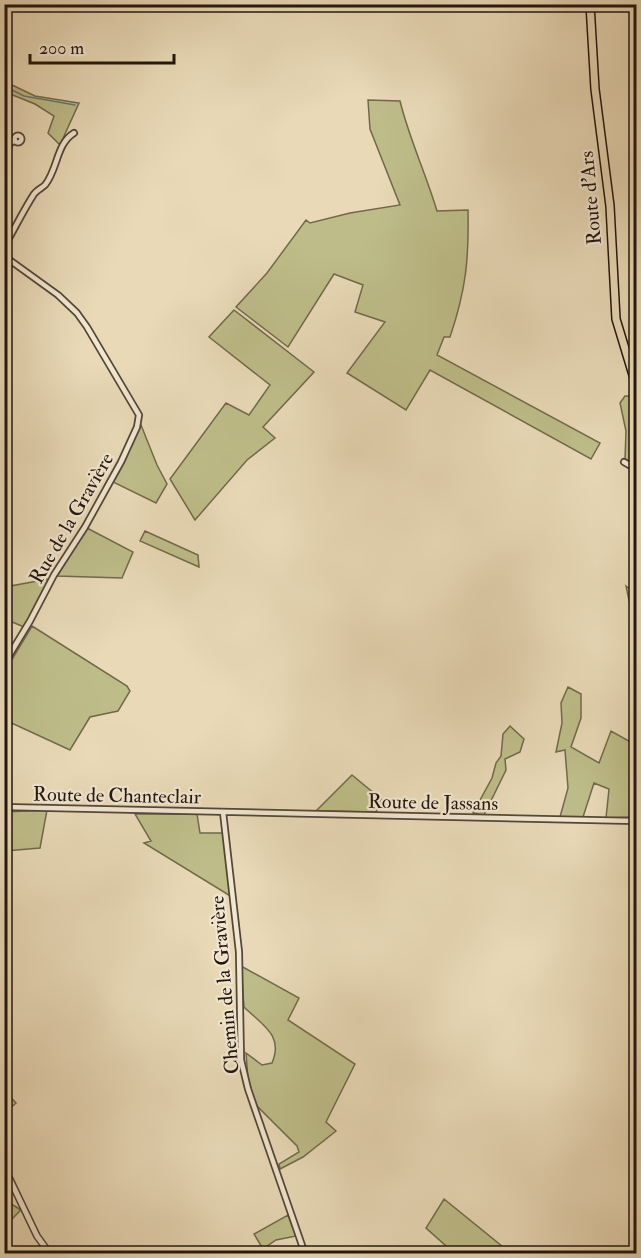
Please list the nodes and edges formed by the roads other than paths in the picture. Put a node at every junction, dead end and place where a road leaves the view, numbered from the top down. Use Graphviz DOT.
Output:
graph roads {
  1 [pos="590,4"];
  2 [pos="74,133"];
  3 [pos="15,141"];
  4 [pos="4,155"];
  5 [pos="4,247"];
  6 [pos="4,256"];
  7 [pos="636,385"];
  8 [pos="624,462"];
  9 [pos="636,469"];
  10 [pos="4,664"];
  11 [pos="4,807"];
  12 [pos="226,812"];
  13 [pos="636,821"];
  14 [pos="4,1167"];
  15 [pos="50,1254"];
  16 [pos="305,1254"];
  1 -- 7 [label="main road, Route d'Ars"];
  2 -- 5 [label="street"];
  3 -- 4 [label="street"];
  6 -- 10 [label="street, Rue de la Gravière"];
  8 -- 9 [label="street"];
  11 -- 12 [label="street, Route de Chanteclair"];
  12 -- 13 [label="street, Route de Jassans"];
  12 -- 16 [label="street, Chemin de la Gravière"];
  14 -- 15 [label="street"];
}
